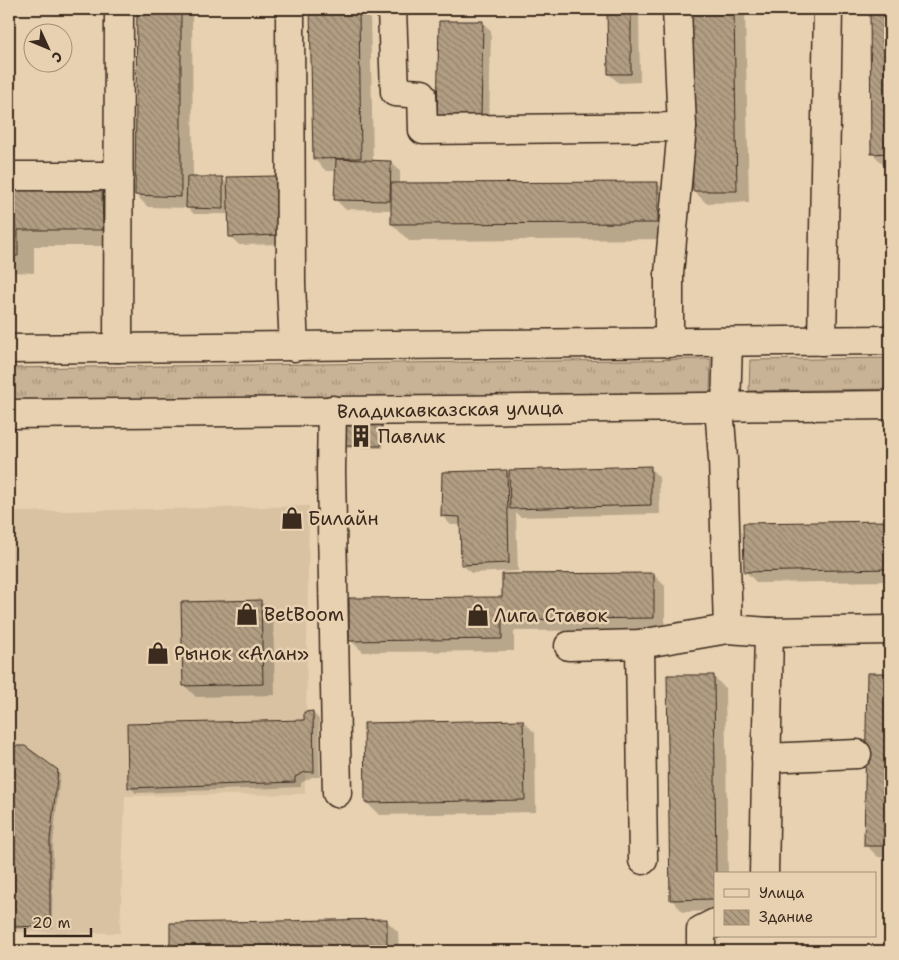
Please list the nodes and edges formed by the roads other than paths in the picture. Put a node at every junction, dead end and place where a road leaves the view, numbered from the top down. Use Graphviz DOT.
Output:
graph roads {
  1 [pos="120,9"];
  2 [pos="290,9"];
  3 [pos="392,9"];
  4 [pos="677,9"];
  5 [pos="828,9"];
  6 [pos="682,127"];
  7 [pos="9,176"];
  8 [pos="119,176"];
  9 [pos="890,340"];
  10 [pos="822,341"];
  11 [pos="728,342"];
  12 [pos="669,343"];
  13 [pos="294,347"];
  14 [pos="118,348"];
  15 [pos="9,349"];
  16 [pos="890,405"];
  17 [pos="723,407"];
  18 [pos="332,410"];
  19 [pos="9,414"];
  20 [pos="728,629"];
  21 [pos="890,630"];
  22 [pos="768,632"];
  23 [pos="640,644"];
  24 [pos="569,646"];
  25 [pos="857,754"];
  26 [pos="766,758"];
  27 [pos="337,793"];
  28 [pos="643,860"];
  29 [pos="764,872"];
  30 [pos="714,924"];
  31 [pos="701,951"];
  1 -- 8 [label="main road"];
  2 -- 13 [label="main road"];
  3 -- 6 [label="main road"];
  4 -- 6 [label="main road"];
  5 -- 10 [label="main road"];
  6 -- 12 [label="main road"];
  7 -- 8 [label="main road"];
  8 -- 14 [label="main road"];
  9 -- 10 [label="main road"];
  10 -- 11 [label="main road"];
  11 -- 12 [label="main road"];
  11 -- 17 [label="main road"];
  12 -- 13 [label="main road"];
  13 -- 14 [label="main road"];
  14 -- 15 [label="main road"];
  16 -- 17 [label="main road, Владикавказская улица"];
  17 -- 18 [label="main road, Владикавказская улица"];
  17 -- 20 [label="main road"];
  18 -- 19 [label="main road, Владикавказская улица"];
  18 -- 27 [label="main road"];
  20 -- 22 [label="main road"];
  20 -- 23 [label="main road"];
  21 -- 22 [label="main road"];
  22 -- 26 [label="main road"];
  23 -- 24 [label="main road"];
  23 -- 28 [label="main road"];
  25 -- 26 [label="main road"];
  26 -- 29 [label="main road"];
  30 -- 31 [label="main road"];
}
